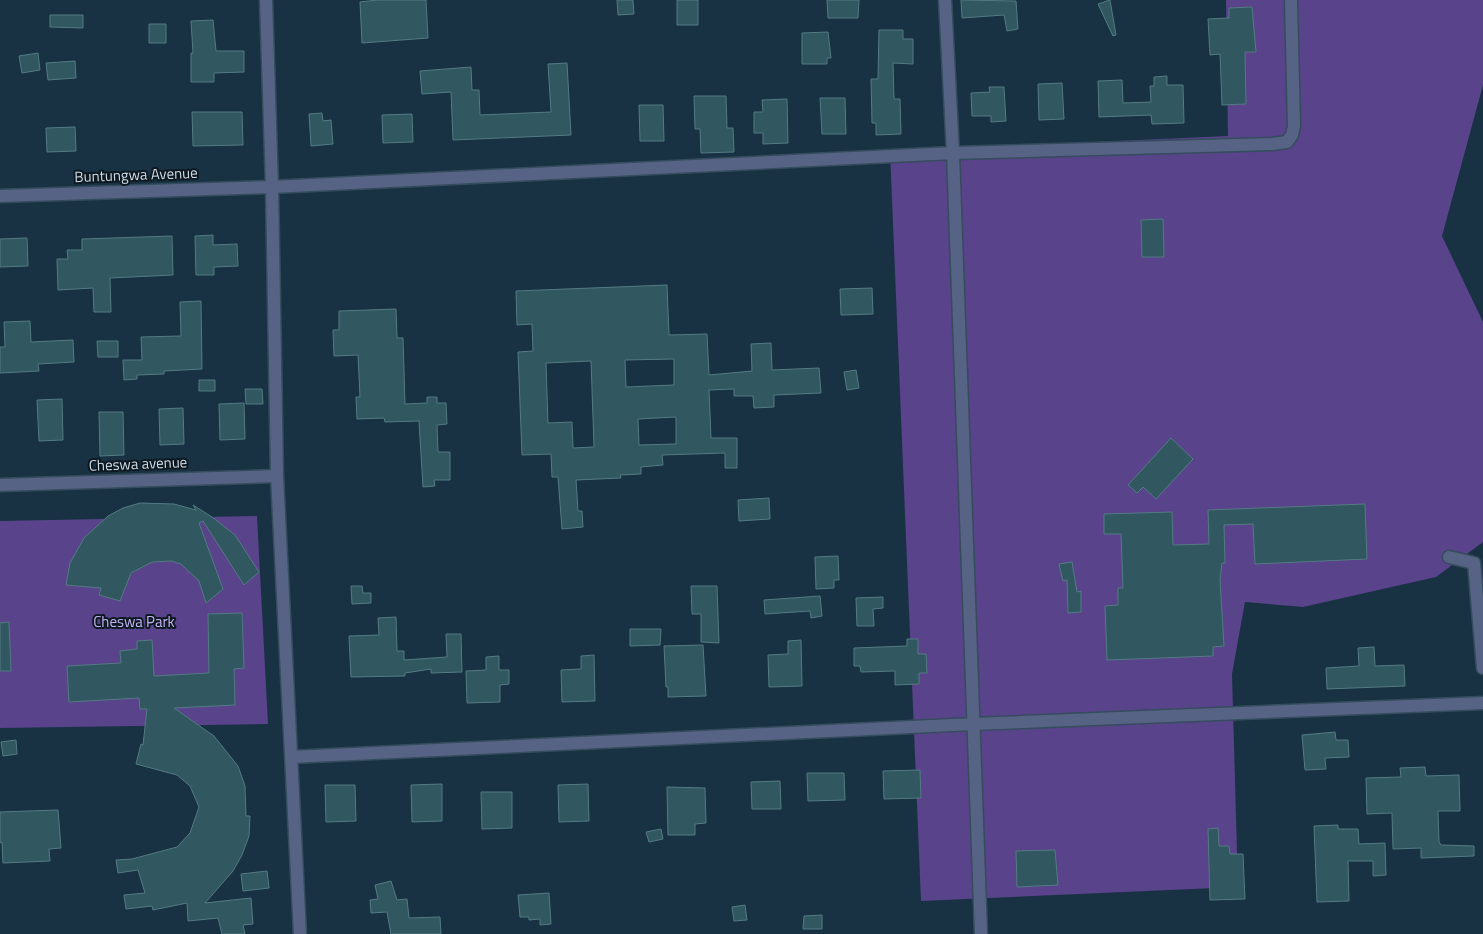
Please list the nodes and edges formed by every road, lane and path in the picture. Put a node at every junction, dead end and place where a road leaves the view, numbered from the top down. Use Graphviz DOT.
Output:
graph roads {
  1 [pos="266,0"];
  2 [pos="945,0"];
  3 [pos="1291,0"];
  4 [pos="953,153"];
  5 [pos="272,187"];
  6 [pos="0,196"];
  7 [pos="277,476"];
  8 [pos="0,485"];
  9 [pos="1449,557"];
  10 [pos="1483,668"];
  11 [pos="1483,703"];
  12 [pos="973,724"];
  13 [pos="290,756"];
  14 [pos="300,934"];
  15 [pos="981,934"];
  1 -- 5 [label="street"];
  2 -- 4 [label="street"];
  3 -- 4 [label="street, Buntungwa Avenue"];
  4 -- 5 [label="street, Buntungwa Avenue"];
  4 -- 12 [label="street"];
  5 -- 6 [label="street, Buntungwa Avenue"];
  5 -- 7 [label="street"];
  7 -- 8 [label="street, Cheswa avenue"];
  7 -- 13 [label="street"];
  9 -- 10 [label="street"];
  11 -- 12 [label="street"];
  12 -- 13 [label="street"];
  12 -- 15 [label="street"];
  13 -- 14 [label="street"];
}
